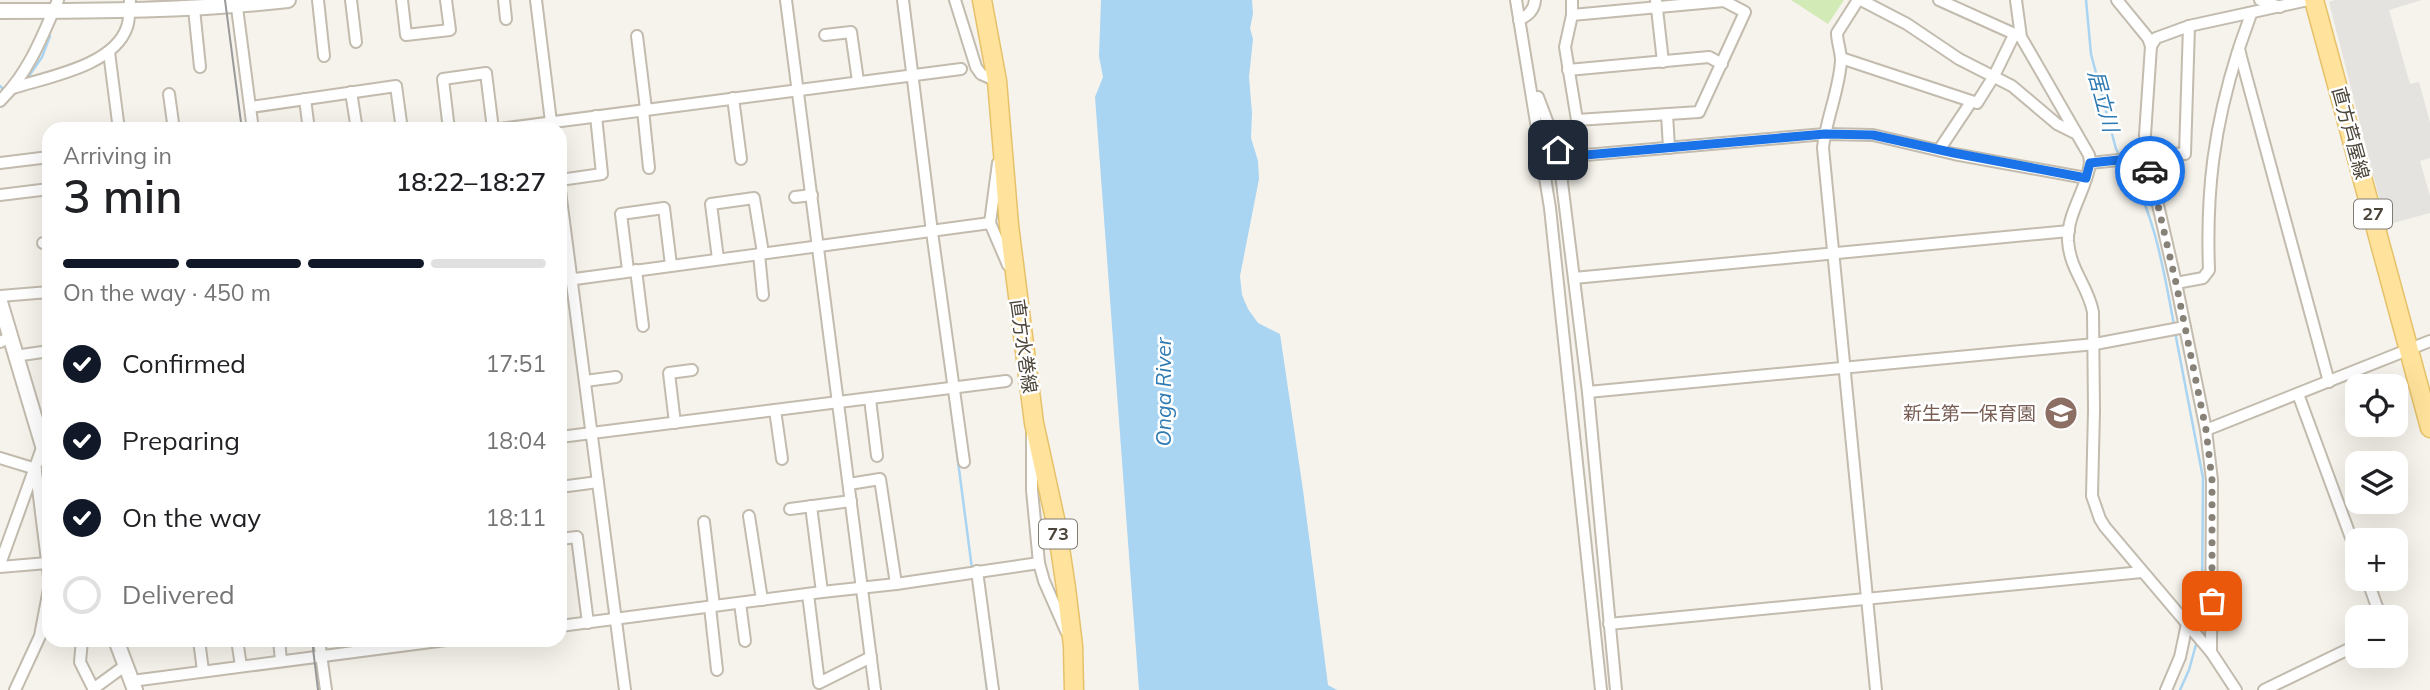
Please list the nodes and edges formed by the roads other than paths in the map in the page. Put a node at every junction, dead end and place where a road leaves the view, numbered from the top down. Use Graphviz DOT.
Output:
graph roads {
  1 [pos="288,0"];
  2 [pos="318,0"];
  3 [pos="351,0"];
  4 [pos="402,0"];
  5 [pos="446,0"];
  6 [pos="504,0"];
  7 [pos="536,0"];
  8 [pos="786,0"];
  9 [pos="903,0"];
  10 [pos="955,0"];
  11 [pos="982,0"];
  12 [pos="1516,0"];
  13 [pos="1535,0"];
  14 [pos="1572,0"];
  15 [pos="1860,0"];
  16 [pos="1939,0"];
  17 [pos="2016,0"];
  18 [pos="2117,0"];
  19 [pos="2260,0"];
  20 [pos="2308,0"];
  21 [pos="2314,0"];
  22 [pos="237,3"];
  23 [pos="217,4"];
  24 [pos="1657,4"];
  25 [pos="55,6"];
  26 [pos="130,6"];
  27 [pos="2280,7"];
  28 [pos="5,8"];
  29 [pos="194,9"];
  30 [pos="2251,14"];
  31 [pos="1572,15"];
  32 [pos="506,19"];
  33 [pos="1519,20"];
  34 [pos="2189,26"];
  35 [pos="825,35"];
  36 [pos="637,36"];
  37 [pos="2018,36"];
  38 [pos="356,43"];
  39 [pos="2151,46"];
  40 [pos="2239,48"];
  41 [pos="109,52"];
  42 [pos="324,56"];
  43 [pos="1841,58"];
  44 [pos="1663,62"];
  45 [pos="1722,64"];
  46 [pos="200,68"];
  47 [pos="961,69"];
  48 [pos="1568,70"];
  49 [pos="1529,71"];
  50 [pos="910,75"];
  51 [pos="1994,76"];
  52 [pos="858,81"];
  53 [pos="997,81"];
  54 [pos="13,88"];
  55 [pos="801,89"];
  56 [pos="351,92"];
  57 [pos="169,94"];
  58 [pos="733,98"];
  59 [pos="305,99"];
  60 [pos="0,101"];
  61 [pos="1971,102"];
  62 [pos="251,107"];
  63 [pos="644,109"];
  64 [pos="1667,114"];
  65 [pos="596,116"];
  66 [pos="118,122"];
  67 [pos="173,122"];
  68 [pos="252,122"];
  69 [pos="308,122"];
  70 [pos="356,122"];
  71 [pos="401,122"];
  72 [pos="448,122"];
  73 [pos="492,122"];
  74 [pos="551,122"];
  75 [pos="567,123"];
  76 [pos="2075,133"];
  77 [pos="1825,134"];
  78 [pos="1002,138"];
  79 [pos="1669,148"];
  80 [pos="1558,150"];
  81 [pos="1939,150"];
  82 [pos="2147,155"];
  83 [pos="42,158"];
  84 [pos="741,159"];
  85 [pos="0,163"];
  86 [pos="2090,163"];
  87 [pos="649,168"];
  88 [pos="2086,178"];
  89 [pos="567,179"];
  90 [pos="42,190"];
  91 [pos="0,195"];
  92 [pos="812,195"];
  93 [pos="795,197"];
  94 [pos="990,223"];
  95 [pos="2069,230"];
  96 [pos="930,232"];
  97 [pos="821,246"];
  98 [pos="1833,252"];
  99 [pos="761,254"];
  100 [pos="718,259"];
  101 [pos="671,265"];
  102 [pos="632,270"];
  103 [pos="1574,278"];
  104 [pos="567,280"];
  105 [pos="1015,281"];
  106 [pos="2176,283"];
  107 [pos="567,285"];
  108 [pos="42,293"];
  109 [pos="763,295"];
  110 [pos="0,296"];
  111 [pos="0,302"];
  112 [pos="643,326"];
  113 [pos="2178,329"];
  114 [pos="5,339"];
  115 [pos="2430,341"];
  116 [pos="2095,344"];
  117 [pos="2410,349"];
  118 [pos="42,352"];
  119 [pos="15,356"];
  120 [pos="1844,367"];
  121 [pos="692,370"];
  122 [pos="616,377"];
  123 [pos="585,381"];
  124 [pos="1006,381"];
  125 [pos="2329,382"];
  126 [pos="950,388"];
  127 [pos="1588,392"];
  128 [pos="2298,394"];
  129 [pos="870,399"];
  130 [pos="842,403"];
  131 [pos="775,410"];
  132 [pos="675,423"];
  133 [pos="1034,423"];
  134 [pos="2430,428"];
  135 [pos="2206,430"];
  136 [pos="592,433"];
  137 [pos="567,436"];
  138 [pos="42,445"];
  139 [pos="877,456"];
  140 [pos="0,458"];
  141 [pos="782,459"];
  142 [pos="964,462"];
  143 [pos="42,468"];
  144 [pos="42,470"];
  145 [pos="598,482"];
  146 [pos="852,483"];
  147 [pos="567,486"];
  148 [pos="851,501"];
  149 [pos="811,506"];
  150 [pos="790,509"];
  151 [pos="749,516"];
  152 [pos="704,522"];
  153 [pos="2347,528"];
  154 [pos="567,538"];
  155 [pos="42,563"];
  156 [pos="1039,563"];
  157 [pos="0,566"];
  158 [pos="973,571"];
  159 [pos="2142,572"];
  160 [pos="896,584"];
  161 [pos="866,588"];
  162 [pos="822,592"];
  163 [pos="808,594"];
  164 [pos="1867,599"];
  165 [pos="761,600"];
  166 [pos="740,603"];
  167 [pos="712,606"];
  168 [pos="616,619"];
  169 [pos="588,622"];
  170 [pos="1609,624"];
  171 [pos="567,625"];
  172 [pos="2189,626"];
  173 [pos="42,629"];
  174 [pos="745,641"];
  175 [pos="1073,646"];
  176 [pos="81,647"];
  177 [pos="119,647"];
  178 [pos="200,647"];
  179 [pos="238,647"];
  180 [pos="279,647"];
  181 [pos="320,647"];
  182 [pos="360,647"];
  183 [pos="2207,648"];
  184 [pos="2345,651"];
  185 [pos="321,656"];
  186 [pos="871,657"];
  187 [pos="281,661"];
  188 [pos="126,665"];
  189 [pos="241,666"];
  190 [pos="717,670"];
  191 [pos="203,671"];
  192 [pos="134,685"];
  193 [pos="15,690"];
  194 [pos="93,690"];
  195 [pos="326,690"];
  196 [pos="625,690"];
  197 [pos="876,690"];
  198 [pos="993,690"];
  199 [pos="1074,690"];
  200 [pos="1601,690"];
  201 [pos="1616,690"];
  202 [pos="1875,690"];
  203 [pos="2166,690"];
  204 [pos="2236,690"];
  205 [pos="2264,690"];
  1 -- 22 [label="street"];
  2 -- 42 [label="street"];
  3 -- 38 [label="street"];
  4 -- 5 [label="street"];
  6 -- 32 [label="street"];
  7 -- 74 [label="street"];
  8 -- 55 [label="street"];
  9 -- 50 [label="street"];
  10 -- 53 [label="street"];
  11 -- 53 [label="main road, 直方水巻線 / 73"];
  12 -- 33 [label="street"];
  13 -- 33 [label="street"];
  14 -- 31 [label="street"];
  15 -- 43 [label="street"];
  15 -- 51 [label="street"];
  16 -- 37 [label="street"];
  17 -- 37 [label="street"];
  18 -- 39 [label="street"];
  19 -- 27 [label="street"];
  20 -- 27 [label="street"];
  21 -- 117 [label="main road, 直方芦屋線 / 27"];
  22 -- 23 [label="street"];
  22 -- 62 [label="street"];
  23 -- 29 [label="street"];
  24 -- 31 [label="street"];
  24 -- 44 [label="street"];
  24 -- 45 [label="street"];
  25 -- 26 [label="street"];
  25 -- 28 [label="street"];
  25 -- 54 [label="street"];
  26 -- 29 [label="street"];
  26 -- 41 [label="street"];
  27 -- 30 [label="street"];
  29 -- 46 [label="street"];
  30 -- 34 [label="street"];
  30 -- 40 [label="street"];
  31 -- 48 [label="street"];
  33 -- 49 [label="street"];
  34 -- 39 [label="street"];
  34 -- 82 [label="street"];
  35 -- 52 [label="street"];
  36 -- 63 [label="street"];
  37 -- 51 [label="street"];
  37 -- 76 [label="street"];
  39 -- 82 [label="street"];
  40 -- 106 [label="street"];
  40 -- 125 [label="street"];
  41 -- 54 [label="street"];
  41 -- 66 [label="street"];
  43 -- 61 [label="street"];
  43 -- 77 [label="street"];
  44 -- 45 [label="street"];
  44 -- 48 [label="street"];
  45 -- 64 [label="street"];
  47 -- 50 [label="street"];
  48 -- 64 [label="street"];
  49 -- 80 [label="street"];
  49 -- 200 [label="street"];
  50 -- 52 [label="street"];
  50 -- 96 [label="street"];
  51 -- 61 [label="street"];
  51 -- 76 [label="street"];
  52 -- 55 [label="street"];
  53 -- 78 [label="main road, 直方水巻線 / 73"];
  54 -- 60 [label="street"];
  55 -- 58 [label="street"];
  55 -- 92 [label="street"];
  56 -- 59 [label="street"];
  56 -- 70 [label="street"];
  56 -- 71 [label="street"];
  57 -- 67 [label="street"];
  58 -- 63 [label="street"];
  58 -- 84 [label="street"];
  59 -- 62 [label="street"];
  59 -- 69 [label="street"];
  61 -- 81 [label="street"];
  62 -- 68 [label="street"];
  63 -- 65 [label="street"];
  63 -- 87 [label="street"];
  64 -- 79 [label="street"];
  65 -- 75 [label="street"];
  65 -- 89 [label="street"];
  72 -- 73 [label="street"];
  76 -- 86 [label="street"];
  77 -- 79 [label="street"];
  77 -- 81 [label="street"];
  77 -- 98 [label="street"];
  78 -- 94 [label="street"];
  78 -- 105 [label="main road, 直方水巻線 / 73"];
  79 -- 80 [label="street"];
  80 -- 103 [label="street"];
  81 -- 88 [label="street"];
  82 -- 86 [label="street"];
  82 -- 106 [label="street"];
  83 -- 85 [label="street"];
  86 -- 88 [label="street"];
  88 -- 95 [label="street"];
  90 -- 91 [label="street"];
  92 -- 93 [label="street"];
  92 -- 97 [label="street"];
  94 -- 96 [label="street"];
  94 -- 105 [label="street"];
  95 -- 98 [label="street"];
  95 -- 116 [label="street"];
  96 -- 97 [label="street"];
  96 -- 126 [label="street"];
  97 -- 99 [label="street"];
  97 -- 130 [label="street"];
  98 -- 103 [label="street"];
  98 -- 120 [label="street"];
  99 -- 100 [label="street"];
  99 -- 100 [label="street"];
  99 -- 109 [label="street"];
  100 -- 101 [label="street"];
  101 -- 102 [label="street"];
  101 -- 102 [label="street"];
  102 -- 104 [label="street"];
  102 -- 112 [label="street"];
  103 -- 127 [label="street"];
  105 -- 133 [label="main road, 直方水巻線 / 73"];
  106 -- 113 [label="street"];
  107 -- 123 [label="street"];
  108 -- 110 [label="street"];
  111 -- 114 [label="street"];
  113 -- 116 [label="street"];
  113 -- 135 [label="street"];
  114 -- 119 [label="street"];
  115 -- 117 [label="street"];
  116 -- 120 [label="street"];
  116 -- 159 [label="street"];
  117 -- 125 [label="street"];
  117 -- 134 [label="main road, 直方芦屋線 / 27"];
  118 -- 119 [label="street"];
  119 -- 138 [label="street"];
  120 -- 127 [label="street"];
  120 -- 164 [label="street"];
  121 -- 132 [label="street"];
  122 -- 123 [label="street"];
  123 -- 136 [label="street"];
  124 -- 126 [label="street"];
  125 -- 128 [label="street"];
  126 -- 129 [label="street"];
  126 -- 142 [label="street"];
  127 -- 170 [label="street"];
  128 -- 135 [label="street"];
  128 -- 153 [label="street"];
  129 -- 130 [label="street"];
  129 -- 139 [label="street"];
  130 -- 131 [label="street"];
  130 -- 146 [label="street"];
  131 -- 132 [label="street"];
  131 -- 141 [label="street"];
  132 -- 136 [label="street"];
  133 -- 156 [label="street"];
  133 -- 175 [label="main road, 直方水巻線 / 73"];
  135 -- 183 [label="street"];
  136 -- 137 [label="street"];
  136 -- 145 [label="street"];
  140 -- 143 [label="street"];
  144 -- 157 [label="street"];
  145 -- 147 [label="street"];
  145 -- 168 [label="street"];
  146 -- 148 [label="street"];
  146 -- 160 [label="street"];
  148 -- 149 [label="street"];
  148 -- 161 [label="street"];
  149 -- 150 [label="street"];
  149 -- 162 [label="street"];
  151 -- 165 [label="street"];
  152 -- 167 [label="street"];
  154 -- 169 [label="street"];
  155 -- 157 [label="street"];
  156 -- 158 [label="street"];
  156 -- 175 [label="street"];
  158 -- 160 [label="street"];
  158 -- 198 [label="street"];
  159 -- 164 [label="street"];
  159 -- 172 [label="street"];
  160 -- 161 [label="street"];
  161 -- 162 [label="street"];
  161 -- 186 [label="street"];
  162 -- 163 [label="street"];
  163 -- 165 [label="street"];
  163 -- 186 [label="street"];
  164 -- 170 [label="street"];
  164 -- 202 [label="street"];
  165 -- 166 [label="street"];
  166 -- 167 [label="street"];
  166 -- 174 [label="street"];
  167 -- 168 [label="street"];
  167 -- 190 [label="street"];
  168 -- 169 [label="street"];
  168 -- 196 [label="street"];
  169 -- 171 [label="street"];
  170 -- 201 [label="street"];
  172 -- 183 [label="street"];
  172 -- 203 [label="street"];
  173 -- 193 [label="street"];
  175 -- 199 [label="main road, 直方水巻線 / 73"];
  176 -- 194 [label="street"];
  177 -- 188 [label="street"];
  178 -- 191 [label="street"];
  179 -- 189 [label="street"];
  180 -- 187 [label="street"];
  181 -- 185 [label="street"];
  182 -- 185 [label="street"];
  183 -- 204 [label="street"];
  184 -- 205 [label="street"];
  185 -- 187 [label="street"];
  185 -- 195 [label="street"];
  186 -- 197 [label="street"];
  187 -- 189 [label="street"];
  188 -- 192 [label="street"];
  188 -- 194 [label="street"];
  189 -- 191 [label="street"];
  191 -- 192 [label="street"];
}
